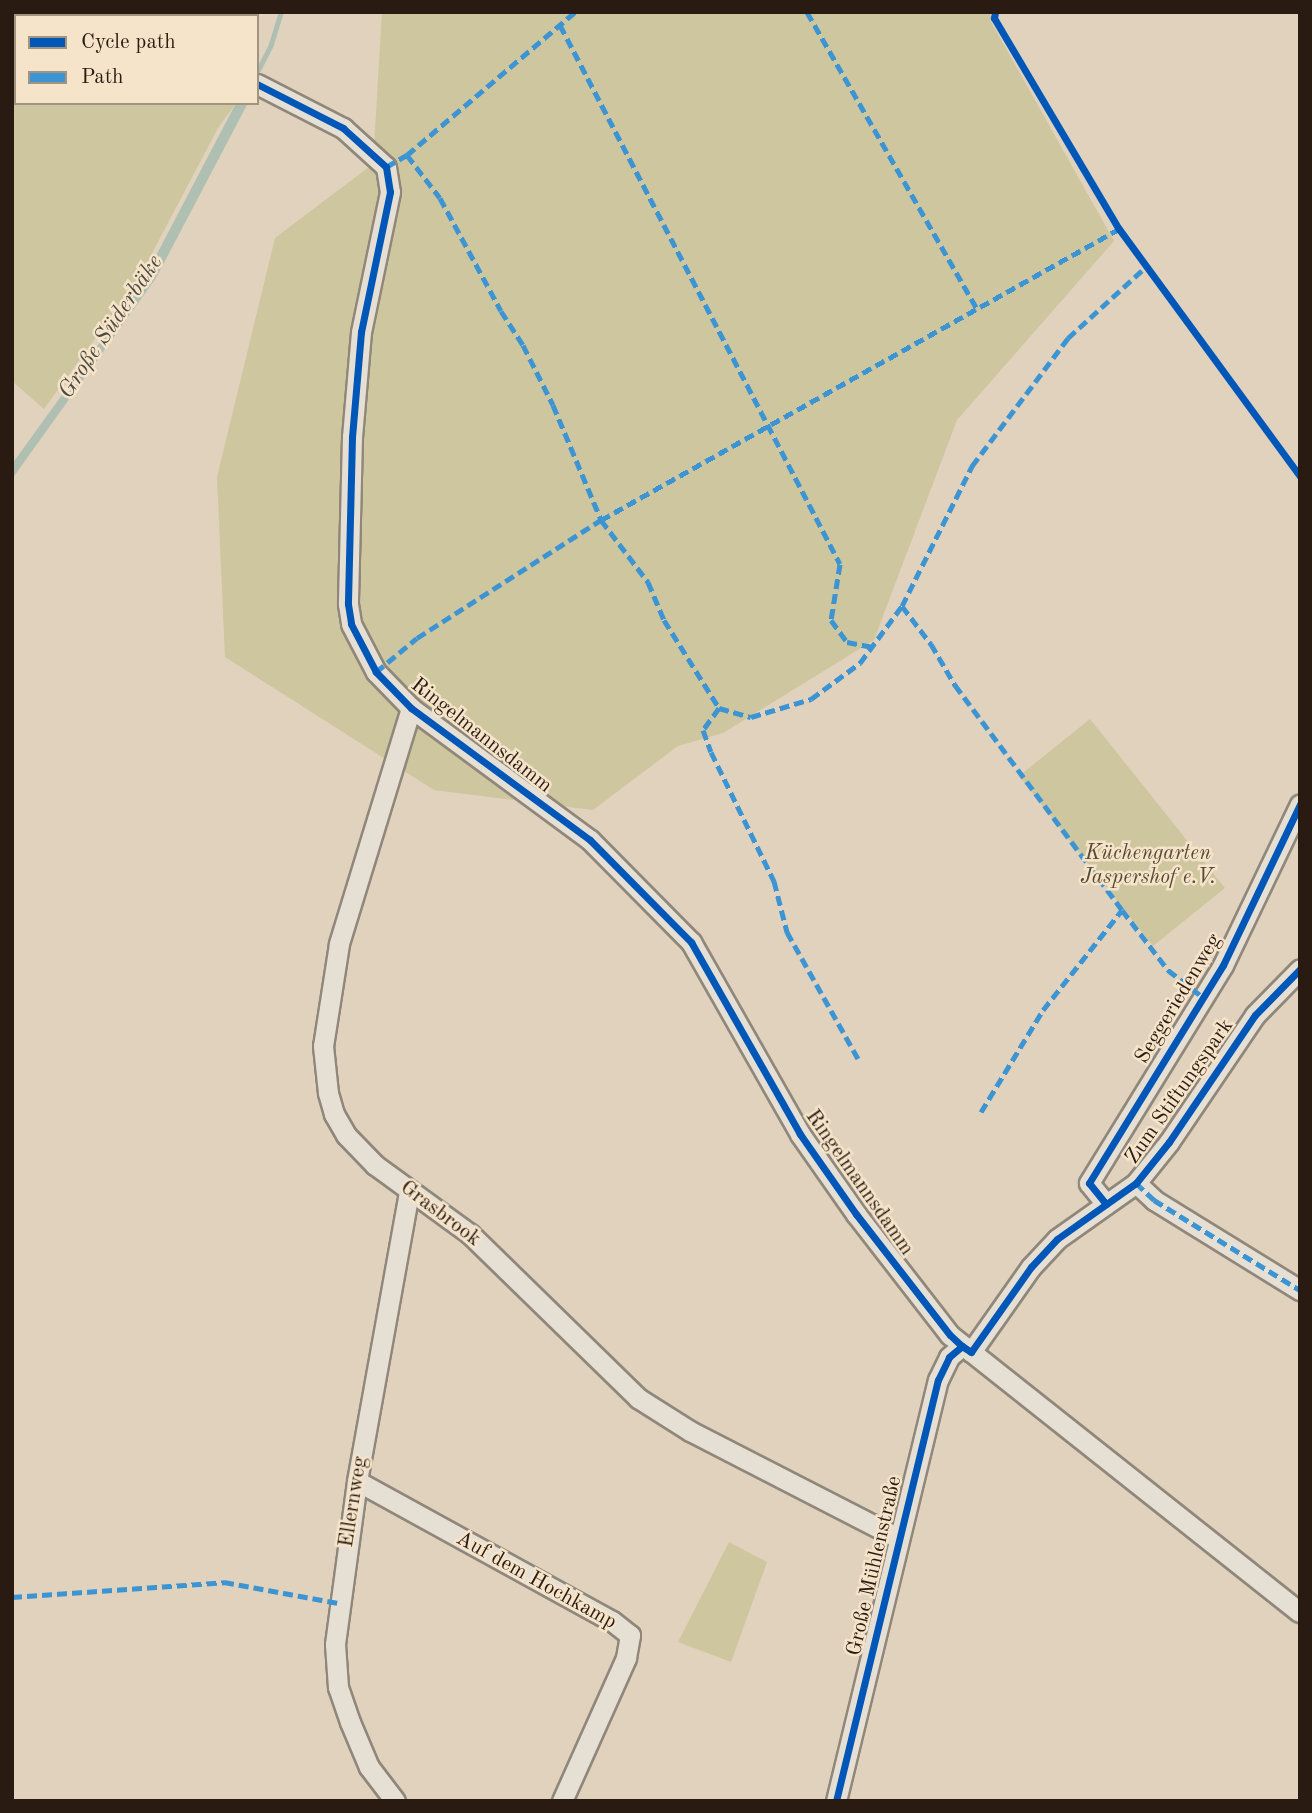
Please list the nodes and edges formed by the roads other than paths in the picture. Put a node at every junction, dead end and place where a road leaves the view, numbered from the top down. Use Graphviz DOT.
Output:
graph roads {
  1 [pos="259,85"];
  2 [pos="411,708"];
  3 [pos="1300,804"];
  4 [pos="1300,969"];
  5 [pos="1136,1183"];
  6 [pos="409,1191"];
  7 [pos="1106,1203"];
  8 [pos="1296,1281"];
  9 [pos="967,1349"];
  10 [pos="357,1481"];
  11 [pos="898,1538"];
  12 [pos="1300,1612"];
  13 [pos="395,1801"];
  14 [pos="562,1801"];
  15 [pos="836,1801"];
  1 -- 2 [label="street, Ringelmannsdamm"];
  2 -- 6 [label="street, Grasbrook"];
  2 -- 9 [label="street, Ringelmannsdamm"];
  3 -- 7 [label="street, Seggeriedenweg"];
  4 -- 5 [label="street, Zum Stiftungspark"];
  5 -- 7 [label="street, Zum Stiftungspark"];
  5 -- 8 [label="street"];
  6 -- 10 [label="street, Ellernweg"];
  6 -- 11 [label="street, Grasbrook"];
  7 -- 9 [label="street, Zum Stiftungspark"];
  9 -- 11 [label="street, Große Mühlenstraße"];
  9 -- 12 [label="street, Ringelmannsdamm"];
  10 -- 13 [label="street, Ellernweg"];
  10 -- 14 [label="street, Auf dem Hochkamp"];
  11 -- 15 [label="street, Große Mühlenstraße"];
}
